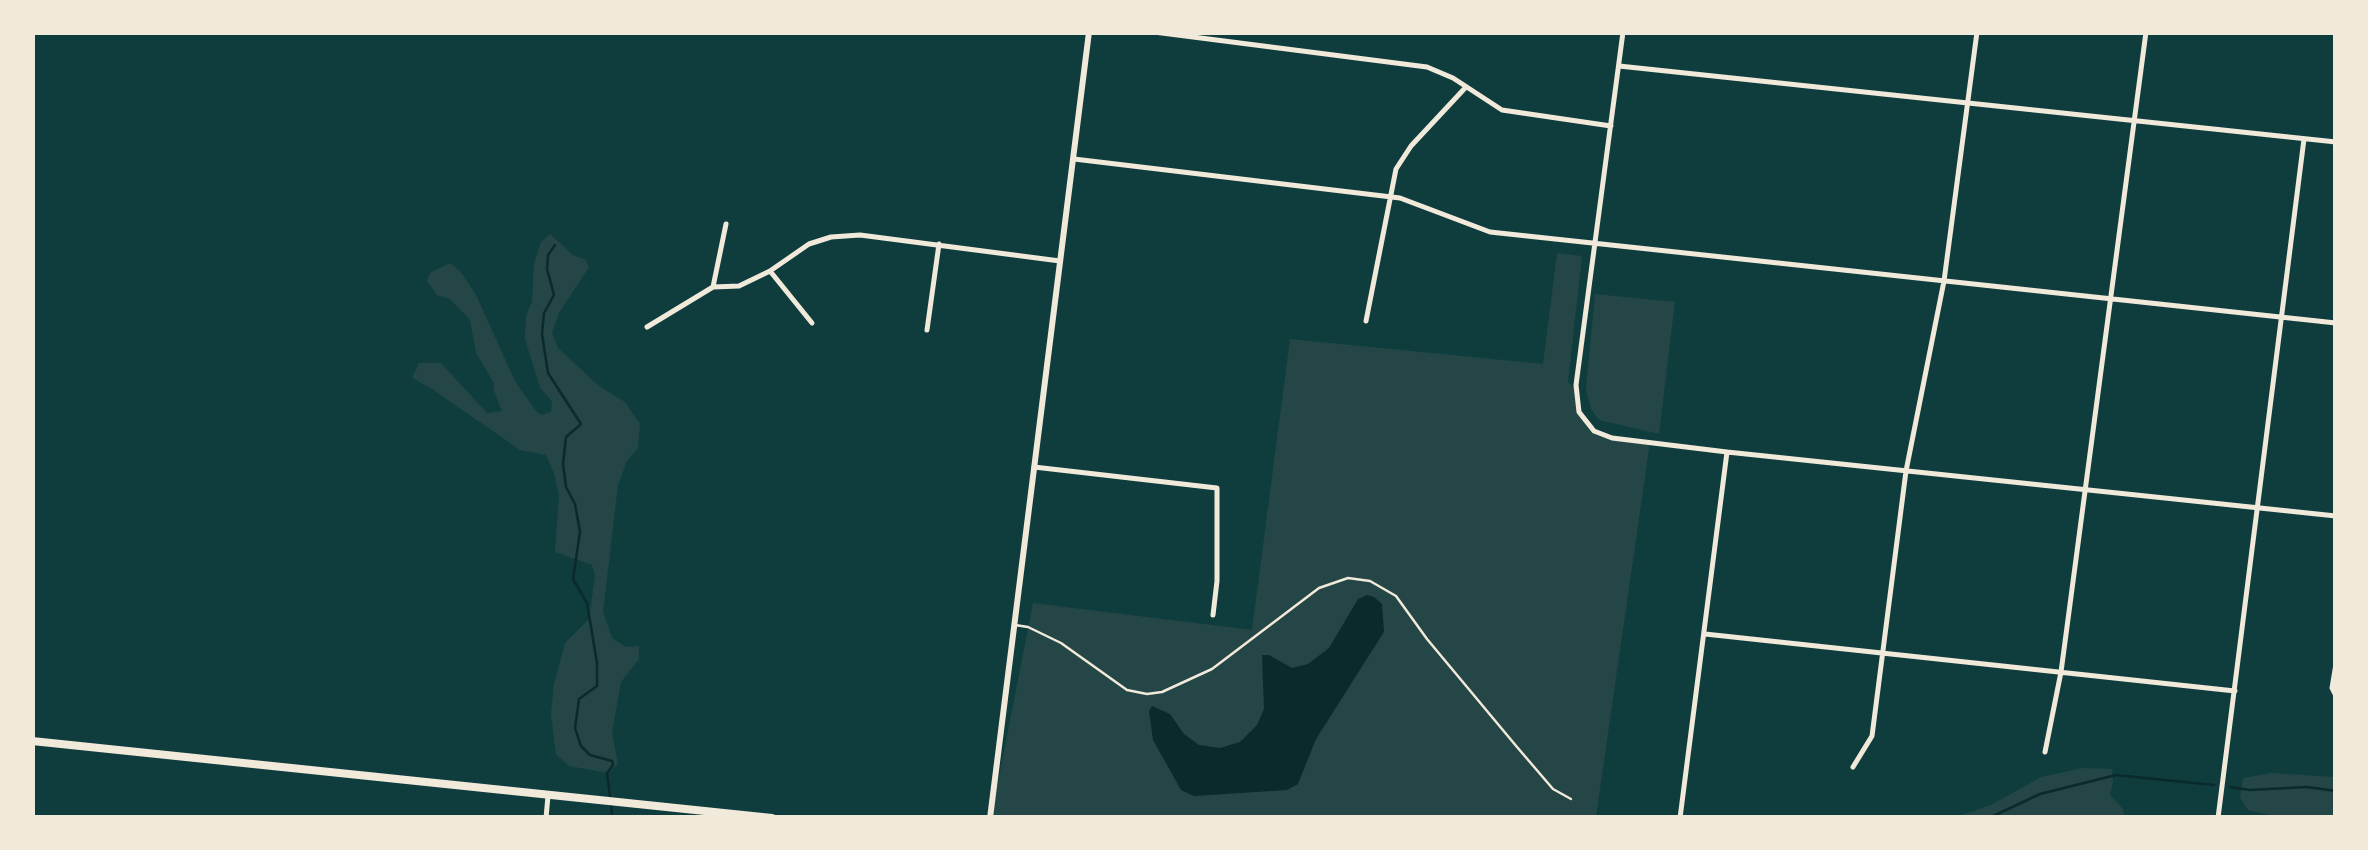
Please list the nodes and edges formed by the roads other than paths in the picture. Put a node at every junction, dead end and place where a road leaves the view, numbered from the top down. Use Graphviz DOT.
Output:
graph roads {
  1 [pos="1089,32"];
  2 [pos="1154,32"];
  3 [pos="1623,32"];
  4 [pos="1977,32"];
  5 [pos="2146,32"];
  6 [pos="1619,66"];
  7 [pos="1466,87"];
  8 [pos="1968,103"];
  9 [pos="2134,121"];
  10 [pos="1611,126"];
  11 [pos="2304,139"];
  12 [pos="2336,142"];
  13 [pos="1074,159"];
  14 [pos="1388,196"];
  15 [pos="726,224"];
  16 [pos="939,243"];
  17 [pos="1594,243"];
  18 [pos="1060,261"];
  19 [pos="770,272"];
  20 [pos="1944,281"];
  21 [pos="713,287"];
  22 [pos="2111,299"];
  23 [pos="2282,318"];
  24 [pos="1366,322"];
  25 [pos="812,323"];
  26 [pos="2336,323"];
  27 [pos="647,328"];
  28 [pos="927,330"];
  29 [pos="1727,452"];
  30 [pos="1034,466"];
  31 [pos="1906,471"];
  32 [pos="2085,490"];
  33 [pos="2258,507"];
  34 [pos="2336,516"];
  35 [pos="1213,615"];
  36 [pos="1015,625"];
  37 [pos="1705,634"];
  38 [pos="1881,652"];
  39 [pos="2336,664"];
  40 [pos="2061,672"];
  41 [pos="2235,691"];
  42 [pos="2335,696"];
  43 [pos="32,741"];
  44 [pos="2046,752"];
  45 [pos="1853,766"];
  46 [pos="548,794"];
  47 [pos="1571,798"];
  48 [pos="546,818"];
  49 [pos="772,818"];
  50 [pos="990,818"];
  51 [pos="1680,818"];
  52 [pos="2218,818"];
  1 -- 13 [label="street"];
  2 -- 7 [label="street"];
  3 -- 6 [label="street"];
  4 -- 8 [label="street"];
  5 -- 9 [label="street"];
  6 -- 8 [label="street"];
  6 -- 10 [label="street"];
  7 -- 10 [label="street"];
  7 -- 14 [label="street"];
  8 -- 9 [label="street"];
  8 -- 20 [label="street"];
  9 -- 11 [label="street"];
  9 -- 22 [label="street"];
  10 -- 17 [label="street"];
  11 -- 12 [label="street"];
  11 -- 23 [label="street"];
  13 -- 14 [label="street"];
  13 -- 18 [label="street"];
  14 -- 17 [label="street"];
  14 -- 24 [label="street"];
  15 -- 21 [label="street"];
  16 -- 18 [label="street"];
  16 -- 19 [label="street"];
  16 -- 28 [label="street"];
  17 -- 20 [label="street"];
  17 -- 29 [label="street"];
  18 -- 30 [label="street"];
  19 -- 21 [label="street"];
  19 -- 25 [label="street"];
  20 -- 22 [label="street"];
  20 -- 31 [label="street"];
  21 -- 27 [label="street"];
  22 -- 23 [label="street"];
  22 -- 32 [label="street"];
  23 -- 26 [label="street"];
  23 -- 33 [label="street"];
  29 -- 31 [label="street"];
  29 -- 37 [label="street"];
  30 -- 35 [label="street"];
  30 -- 36 [label="street"];
  31 -- 32 [label="street"];
  31 -- 38 [label="street"];
  32 -- 33 [label="street"];
  32 -- 40 [label="street"];
  33 -- 34 [label="street"];
  33 -- 41 [label="street"];
  36 -- 47 [label="lane"];
  36 -- 50 [label="street"];
  37 -- 38 [label="street"];
  37 -- 51 [label="street"];
  38 -- 40 [label="street"];
  38 -- 45 [label="street"];
  39 -- 42 [label="street"];
  40 -- 41 [label="street"];
  40 -- 44 [label="street"];
  41 -- 52 [label="street"];
  43 -- 46 [label="main road"];
  46 -- 48 [label="street"];
  46 -- 49 [label="main road"];
}
